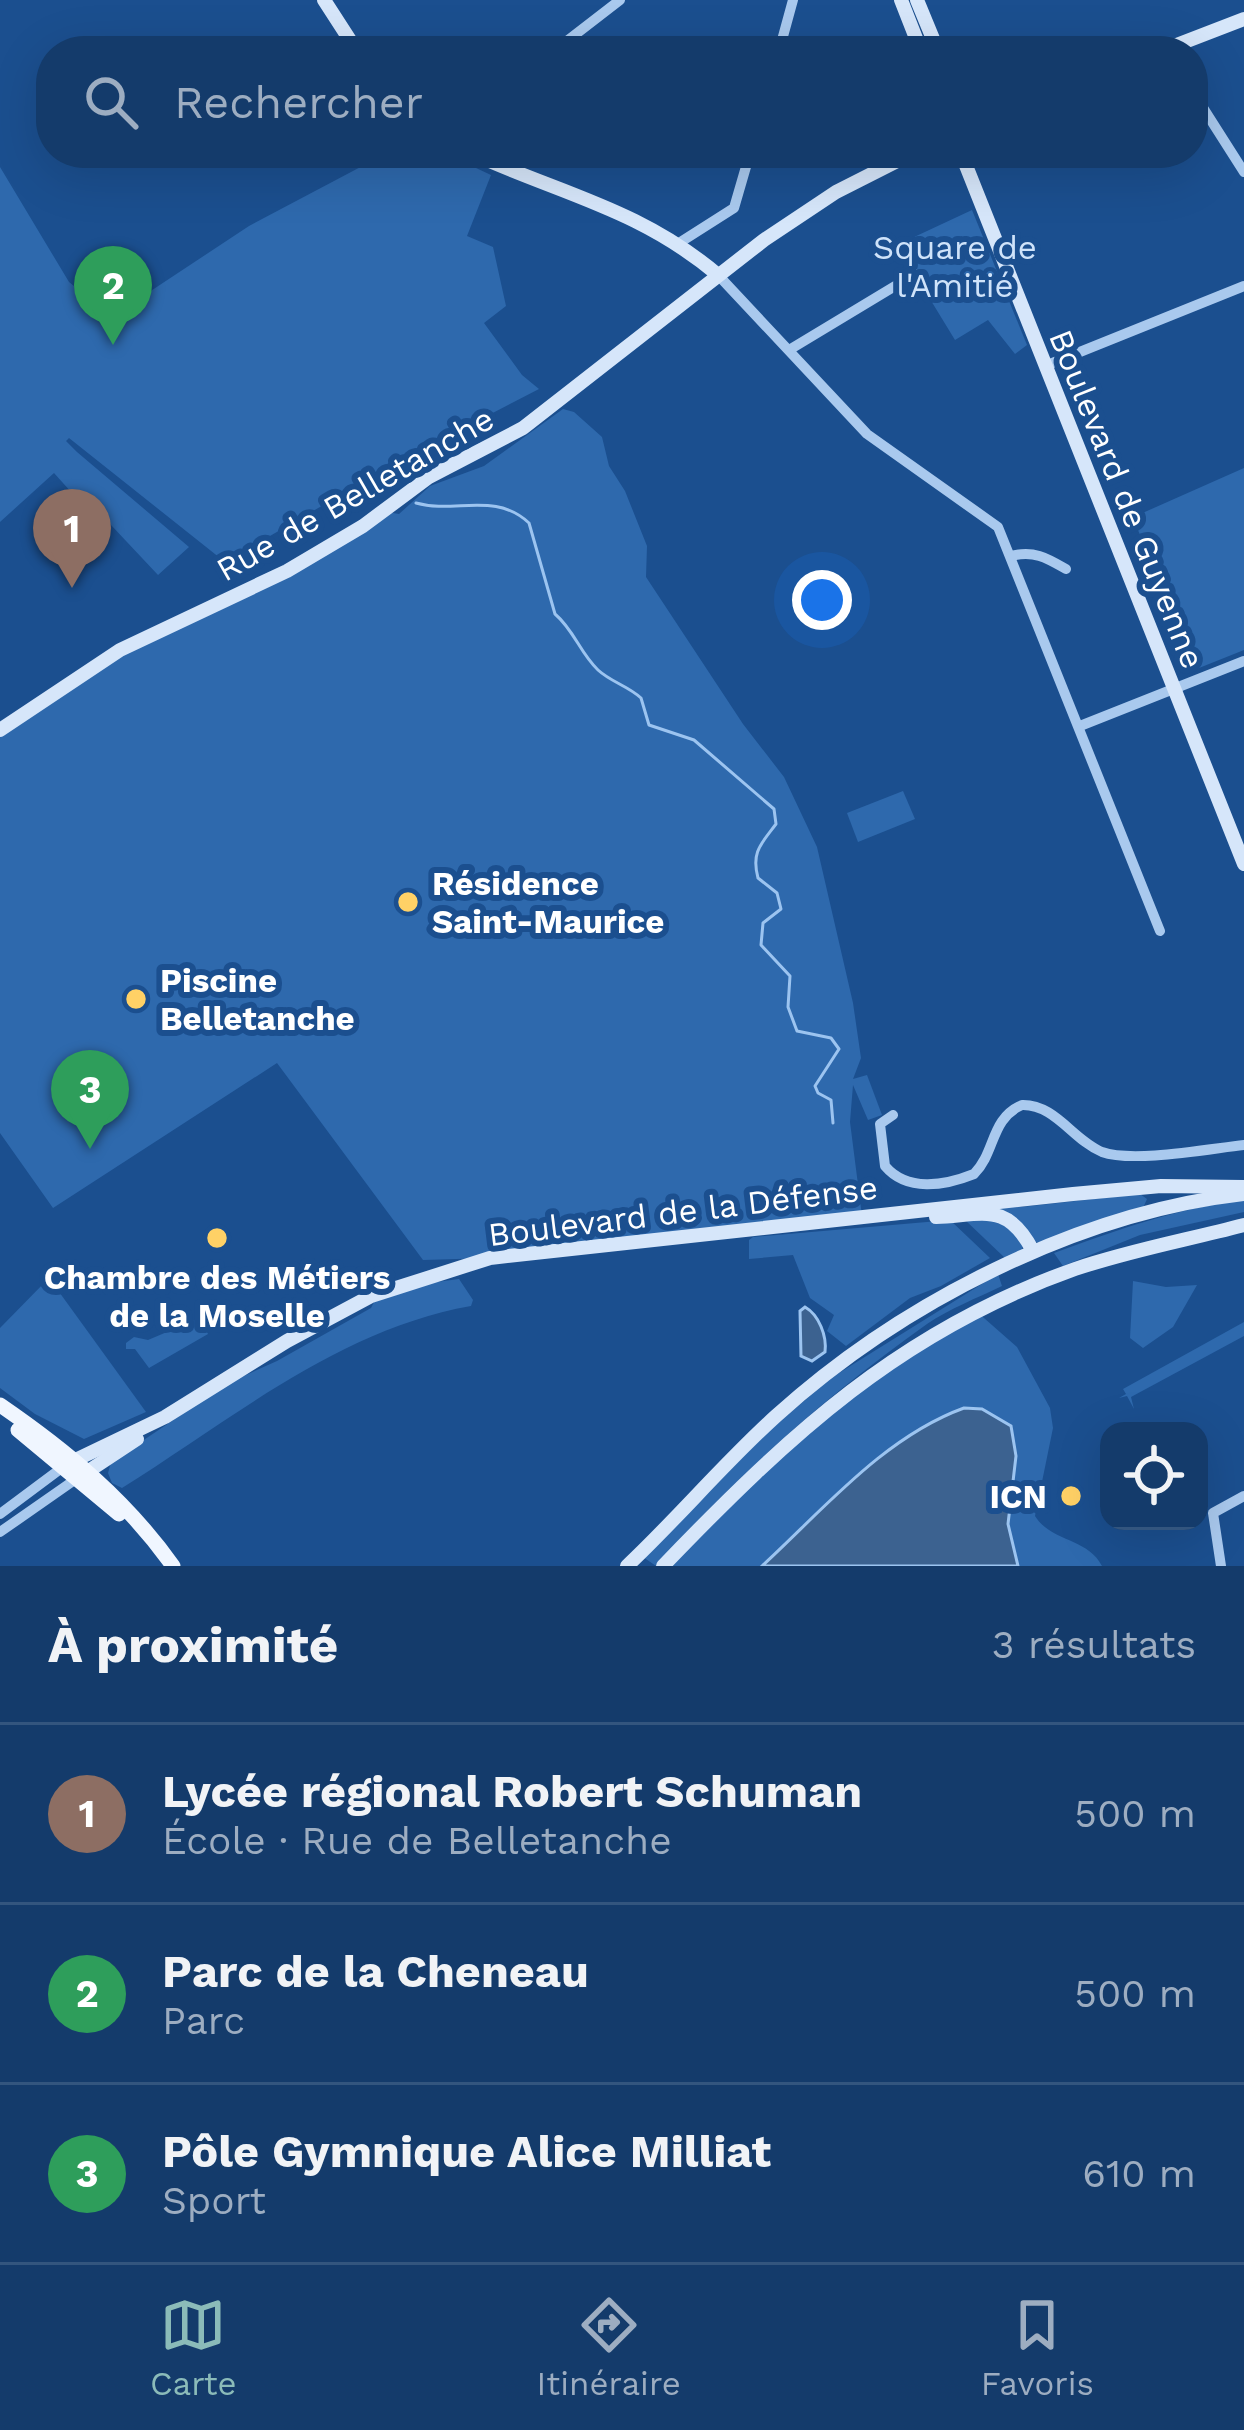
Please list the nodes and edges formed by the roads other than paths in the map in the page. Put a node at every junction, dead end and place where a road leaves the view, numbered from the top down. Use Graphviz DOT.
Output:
graph roads {
  1 [pos="324,0"];
  2 [pos="620,0"];
  3 [pos="793,0"];
  4 [pos="901,0"];
  5 [pos="917,0"];
  6 [pos="1240,25"];
  7 [pos="347,36"];
  8 [pos="573,36"];
  9 [pos="783,36"];
  10 [pos="916,36"];
  11 [pos="932,36"];
  12 [pos="1207,36"];
  13 [pos="1208,116"];
  14 [pos="510,168"];
  15 [pos="746,168"];
  16 [pos="883,168"];
  17 [pos="967,168"];
  18 [pos="1244,172"];
  19 [pos="679,243"];
  20 [pos="916,274"];
  21 [pos="718,275"];
  22 [pos="1244,286"];
  23 [pos="789,350"];
  24 [pos="1045,365"];
  25 [pos="1011,556"];
  26 [pos="1066,569"];
  27 [pos="1244,661"];
  28 [pos="1174,688"];
  29 [pos="1080,726"];
  30 [pos="0,730"];
  31 [pos="1244,864"];
  32 [pos="1160,931"];
  33 [pos="893,1115"];
  34 [pos="1244,1145"];
  35 [pos="1244,1190"];
  36 [pos="887,1214"];
  37 [pos="1244,1221"];
  38 [pos="1032,1252"];
  39 [pos="1041,1282"];
  40 [pos="0,1406"];
  41 [pos="0,1416"];
  42 [pos="76,1469"];
  43 [pos="1244,1496"];
  44 [pos="0,1514"];
  45 [pos="0,1532"];
  46 [pos="173,1566"];
  47 [pos="627,1566"];
  48 [pos="663,1566"];
  49 [pos="1221,1566"];
  1 -- 7 [label="street"];
  2 -- 8 [label="street"];
  3 -- 9 [label="street"];
  4 -- 10 [label="street"];
  5 -- 11 [label="street"];
  6 -- 12 [label="street"];
  13 -- 18 [label="street"];
  14 -- 19 [label="street"];
  15 -- 19 [label="street"];
  16 -- 21 [label="street, Rue de Belletanche"];
  17 -- 24 [label="street, Boulevard de Guyenne"];
  19 -- 21 [label="street"];
  20 -- 23 [label="street"];
  21 -- 23 [label="street"];
  21 -- 30 [label="street, Rue de Belletanche"];
  22 -- 24 [label="street"];
  23 -- 25 [label="street"];
  24 -- 28 [label="street, Boulevard de Guyenne"];
  25 -- 26 [label="street"];
  25 -- 29 [label="street"];
  27 -- 28 [label="street"];
  28 -- 29 [label="street"];
  28 -- 31 [label="street, Boulevard de Guyenne"];
  29 -- 32 [label="street"];
  33 -- 34 [label="street"];
  35 -- 36 [label="street, Boulevard de la Défense"];
  35 -- 38 [label="street"];
  36 -- 38 [label="street"];
  36 -- 42 [label="street, Boulevard de la Défense"];
  37 -- 39 [label="street"];
  38 -- 39 [label="street"];
  38 -- 47 [label="street"];
  39 -- 48 [label="street"];
  40 -- 42 [label="main road"];
  41 -- 42 [label="main road"];
  42 -- 44 [label="street"];
  42 -- 45 [label="street"];
  42 -- 46 [label="main road"];
  43 -- 49 [label="street"];
}
